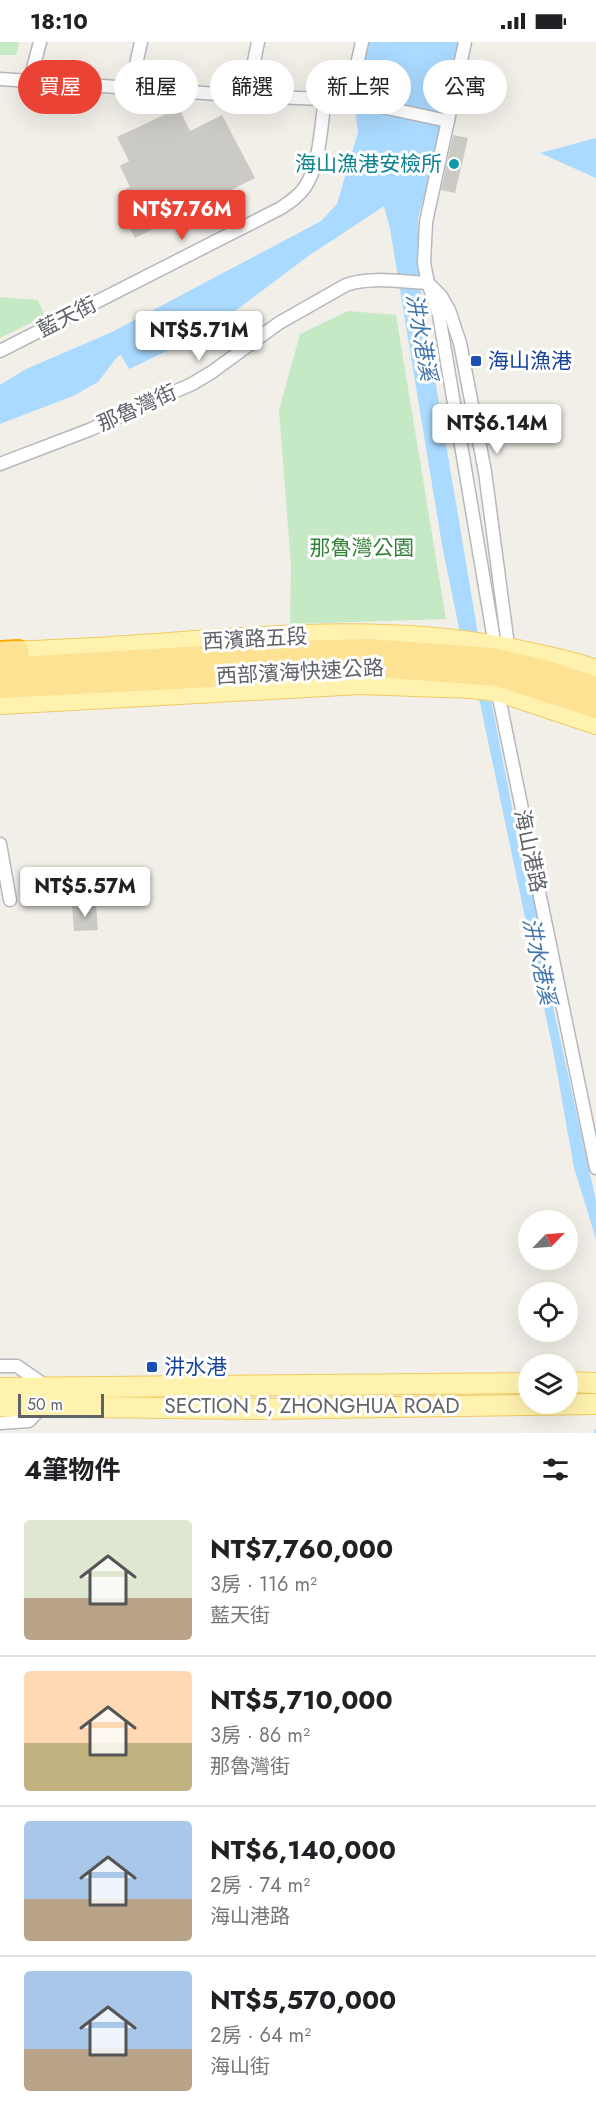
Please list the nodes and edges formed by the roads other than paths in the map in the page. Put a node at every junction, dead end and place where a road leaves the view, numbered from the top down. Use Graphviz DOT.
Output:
graph roads {
  1 [pos="40,42"];
  2 [pos="141,42"];
  3 [pos="258,42"];
  4 [pos="362,42"];
  5 [pos="465,42"];
  6 [pos="35,60"];
  7 [pos="137,60"];
  8 [pos="254,60"];
  9 [pos="358,60"];
  10 [pos="0,78"];
  11 [pos="18,80"];
  12 [pos="411,113"];
  13 [pos="323,114"];
  14 [pos="448,121"];
  15 [pos="428,283"];
  16 [pos="0,351"];
  17 [pos="0,464"];
  18 [pos="486,480"];
  19 [pos="468,481"];
  20 [pos="6,652"];
  21 [pos="500,663"];
  22 [pos="0,669"];
  23 [pos="596,670"];
  24 [pos="0,687"];
  25 [pos="596,688"];
  26 [pos="0,704"];
  27 [pos="596,707"];
  28 [pos="596,724"];
  29 [pos="0,844"];
  30 [pos="10,900"];
  31 [pos="596,1168"];
  32 [pos="0,1366"];
  33 [pos="518,1383"];
  34 [pos="0,1388"];
  35 [pos="45,1397"];
  36 [pos="588,1404"];
  37 [pos="0,1406"];
  38 [pos="0,1423"];
  1 -- 6 [label="street"];
  2 -- 7 [label="street"];
  3 -- 8 [label="street"];
  4 -- 9 [label="street"];
  5 -- 14 [label="street, 海山港路"];
  10 -- 11 [label="street"];
  12 -- 14 [label="street"];
  13 -- 16 [label="street, 藍天街"];
  14 -- 15 [label="street, 海山港路"];
  15 -- 17 [label="street, 那魯灣街"];
  15 -- 18 [label="street, 海山港路"];
  15 -- 19 [label="street, 海山港路"];
  18 -- 19 [label="street"];
  18 -- 21 [label="street, 海山港路"];
  19 -- 21 [label="street, 海山港路"];
  20 -- 21 [label="main road, 西濱路五段"];
  21 -- 22 [label="highway, 西部濱海快速公路"];
  21 -- 23 [label="main road"];
  21 -- 24 [label="highway, 西部濱海快速公路"];
  21 -- 25 [label="highway, 西部濱海快速公路"];
  21 -- 26 [label="main road"];
  21 -- 27 [label="highway, 西部濱海快速公路"];
  21 -- 28 [label="main road"];
  21 -- 31 [label="street, 海山港路"];
  29 -- 30 [label="street"];
  32 -- 35 [label="street"];
  33 -- 35 [label="main road, SECTION 5, ZHONGHUA ROAD"];
  34 -- 35 [label="main road"];
  35 -- 36 [label="main road, SECTION 5, ZHONGHUA ROAD"];
  35 -- 37 [label="main road"];
  35 -- 38 [label="street"];
}
